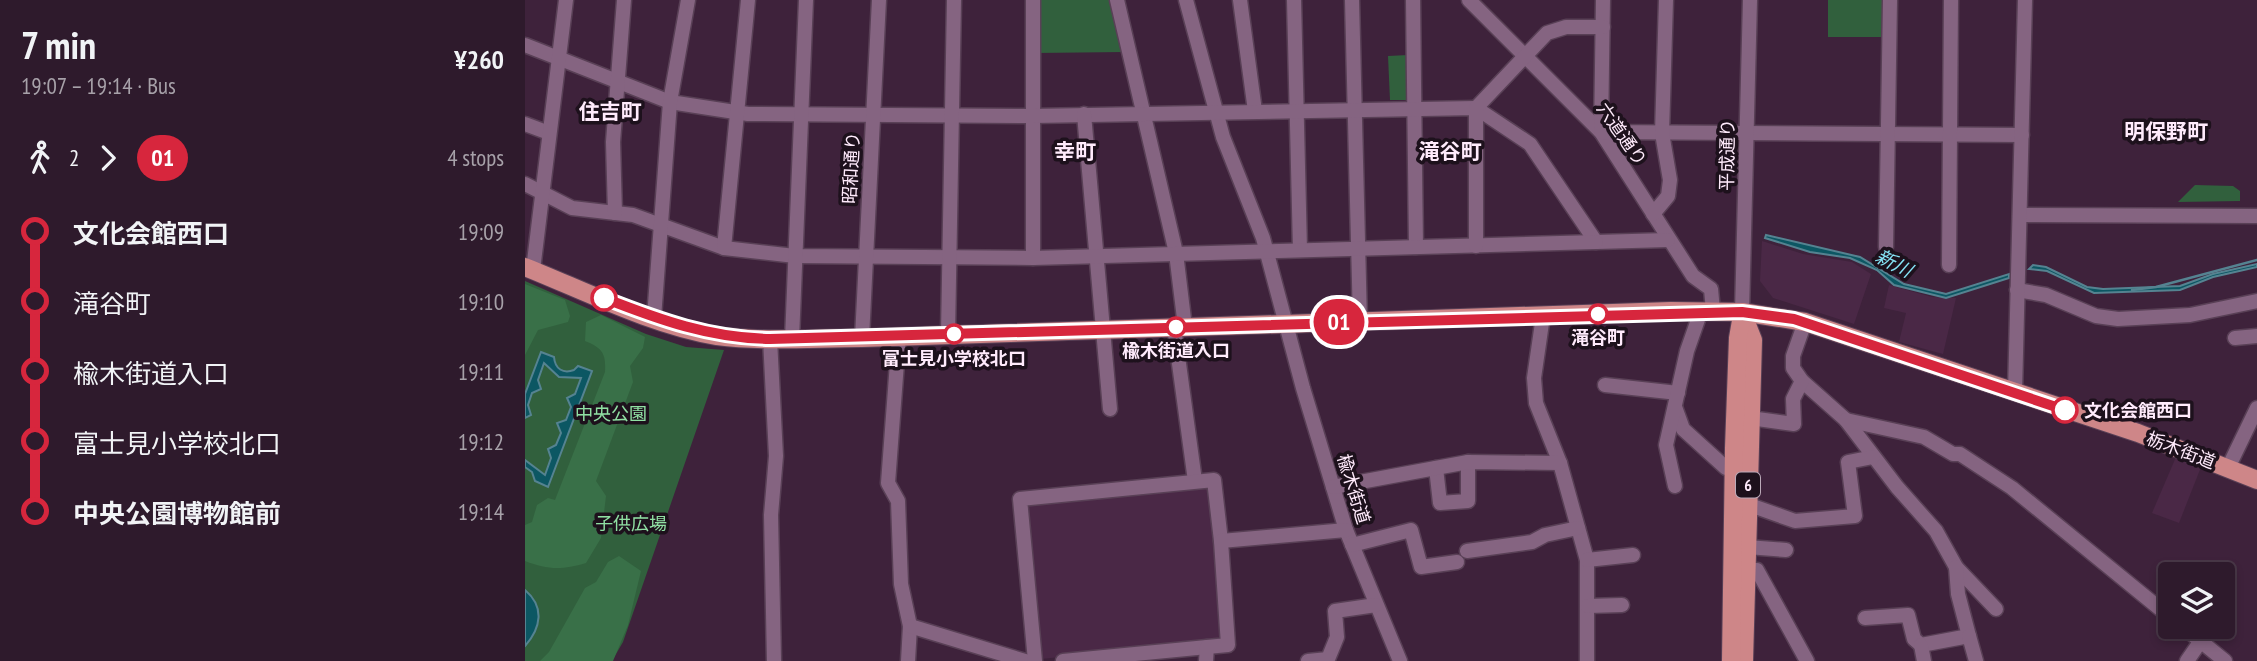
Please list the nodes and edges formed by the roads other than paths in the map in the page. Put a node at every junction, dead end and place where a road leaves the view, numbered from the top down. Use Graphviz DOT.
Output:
graph roads {
  1 [pos="566,0"];
  2 [pos="624,0"];
  3 [pos="688,0"];
  4 [pos="748,0"];
  5 [pos="806,0"];
  6 [pos="879,0"];
  7 [pos="886,0"];
  8 [pos="954,0"];
  9 [pos="1033,0"];
  10 [pos="1117,0"];
  11 [pos="1186,0"];
  12 [pos="1240,0"];
  13 [pos="1294,0"];
  14 [pos="1352,0"];
  15 [pos="1413,0"];
  16 [pos="1469,0"];
  17 [pos="1603,0"];
  18 [pos="1666,0"];
  19 [pos="1750,0"];
  20 [pos="1890,0"];
  21 [pos="1951,0"];
  22 [pos="2025,0"];
  23 [pos="1603,27"];
  24 [pos="525,46"];
  25 [pos="1523,55"];
  26 [pos="559,59"];
  27 [pos="616,81"];
  28 [pos="670,102"];
  29 [pos="1413,107"];
  30 [pos="1355,108"];
  31 [pos="1476,108"];
  32 [pos="1296,110"];
  33 [pos="1255,111"];
  34 [pos="1215,112"];
  35 [pos="736,113"];
  36 [pos="1144,113"];
  37 [pos="952,114"];
  38 [pos="1084,114"];
  39 [pos="799,115"];
  40 [pos="877,115"];
  41 [pos="1033,116"];
  42 [pos="525,124"];
  43 [pos="1601,132"];
  44 [pos="549,133"];
  45 [pos="1663,133"];
  46 [pos="1747,133"];
  47 [pos="1888,134"];
  48 [pos="2022,135"];
  49 [pos="1950,136"];
  50 [pos="525,184"];
  51 [pos="542,190"];
  52 [pos="615,213"];
  53 [pos="2019,215"];
  54 [pos="2257,216"];
  55 [pos="1655,218"];
  56 [pos="659,227"];
  57 [pos="1668,240"];
  58 [pos="1597,242"];
  59 [pos="1476,246"];
  60 [pos="1416,247"];
  61 [pos="1886,247"];
  62 [pos="724,248"];
  63 [pos="1358,249"];
  64 [pos="1300,250"];
  65 [pos="1266,251"];
  66 [pos="1176,253"];
  67 [pos="870,255"];
  68 [pos="949,255"];
  69 [pos="795,256"];
  70 [pos="1099,257"];
  71 [pos="1033,258"];
  72 [pos="1949,265"];
  73 [pos="529,269"];
  74 [pos="2018,290"];
  75 [pos="2257,301"];
  76 [pos="1707,311"];
  77 [pos="1742,312"];
  78 [pos="1543,316"];
  79 [pos="654,318"];
  80 [pos="1360,322"];
  81 [pos="1805,322"];
  82 [pos="1284,323"];
  83 [pos="1180,327"];
  84 [pos="1105,329"];
  85 [pos="948,334"];
  86 [pos="899,336"];
  87 [pos="2257,336"];
  88 [pos="866,338"];
  89 [pos="2235,338"];
  90 [pos="770,339"];
  91 [pos="792,339"];
  92 [pos="1802,382"];
  93 [pos="1605,385"];
  94 [pos="2015,392"];
  95 [pos="1676,400"];
  96 [pos="2257,408"];
  97 [pos="1110,409"];
  98 [pos="1750,418"];
  99 [pos="1846,420"];
  100 [pos="2252,433"];
  101 [pos="1873,457"];
  102 [pos="1468,462"];
  103 [pos="1560,463"];
  104 [pos="1436,468"];
  105 [pos="1726,468"];
  106 [pos="2228,468"];
  107 [pos="2257,480"];
  108 [pos="1195,481"];
  109 [pos="1675,486"];
  110 [pos="1333,487"];
  111 [pos="1747,504"];
  112 [pos="1578,528"];
  113 [pos="1346,530"];
  114 [pos="1221,541"];
  115 [pos="1352,545"];
  116 [pos="1747,547"];
  117 [pos="1786,550"];
  118 [pos="1633,555"];
  119 [pos="1587,560"];
  120 [pos="1956,567"];
  121 [pos="1747,570"];
  122 [pos="1376,605"];
  123 [pos="1588,606"];
  124 [pos="1622,606"];
  125 [pos="2158,607"];
  126 [pos="1996,609"];
  127 [pos="1865,618"];
  128 [pos="910,626"];
  129 [pos="1969,636"];
  130 [pos="2197,639"];
  131 [pos="2200,642"];
  132 [pos="1921,645"];
  133 [pos="1206,654"];
  134 [pos="774,661"];
  135 [pos="908,661"];
  136 [pos="1025,661"];
  137 [pos="1035,661"];
  138 [pos="1063,661"];
  139 [pos="1308,661"];
  140 [pos="1400,661"];
  141 [pos="1587,661"];
  142 [pos="1731,661"];
  143 [pos="1744,661"];
  144 [pos="1807,661"];
  145 [pos="1924,661"];
  146 [pos="1976,661"];
  147 [pos="2187,661"];
  148 [pos="2225,661"];
  1 -- 26 [label="street"];
  2 -- 27 [label="street"];
  3 -- 28 [label="street"];
  4 -- 35 [label="street"];
  5 -- 39 [label="street"];
  6 -- 40 [label="street, 昭和通り"];
  7 -- 40 [label="street, 昭和通り"];
  8 -- 37 [label="street"];
  9 -- 41 [label="street"];
  10 -- 36 [label="street"];
  11 -- 34 [label="street, 楡木街道"];
  12 -- 33 [label="street"];
  13 -- 32 [label="street"];
  14 -- 30 [label="street"];
  15 -- 29 [label="street"];
  16 -- 25 [label="street, 六道通り"];
  17 -- 23 [label="street"];
  18 -- 45 [label="street"];
  19 -- 46 [label="street, 平成通り"];
  20 -- 47 [label="street"];
  21 -- 49 [label="street"];
  22 -- 48 [label="street"];
  23 -- 25 [label="street"];
  23 -- 43 [label="street"];
  24 -- 26 [label="street"];
  25 -- 31 [label="street"];
  25 -- 43 [label="street, 六道通り"];
  26 -- 27 [label="street"];
  26 -- 44 [label="street"];
  27 -- 28 [label="street"];
  27 -- 52 [label="street"];
  28 -- 35 [label="street"];
  28 -- 56 [label="street"];
  29 -- 30 [label="street"];
  29 -- 31 [label="street"];
  29 -- 60 [label="street"];
  30 -- 32 [label="street"];
  30 -- 63 [label="street"];
  31 -- 58 [label="street"];
  31 -- 59 [label="street"];
  32 -- 33 [label="street"];
  32 -- 64 [label="street"];
  33 -- 34 [label="street"];
  34 -- 36 [label="street"];
  34 -- 65 [label="street, 楡木街道"];
  35 -- 39 [label="street"];
  35 -- 62 [label="street"];
  36 -- 38 [label="street"];
  36 -- 66 [label="street"];
  37 -- 40 [label="street"];
  37 -- 41 [label="street"];
  37 -- 68 [label="street"];
  38 -- 41 [label="street"];
  38 -- 70 [label="street"];
  39 -- 40 [label="street"];
  39 -- 69 [label="street"];
  40 -- 67 [label="street, 昭和通り"];
  41 -- 71 [label="street"];
  42 -- 44 [label="street"];
  43 -- 45 [label="street"];
  43 -- 55 [label="street, 六道通り"];
  44 -- 51 [label="street"];
  45 -- 46 [label="street"];
  45 -- 55 [label="street"];
  46 -- 47 [label="street"];
  46 -- 77 [label="street, 平成通り"];
  47 -- 49 [label="street"];
  47 -- 61 [label="street"];
  48 -- 49 [label="street"];
  48 -- 53 [label="street"];
  49 -- 72 [label="street"];
  50 -- 51 [label="street"];
  51 -- 52 [label="street"];
  51 -- 73 [label="street"];
  52 -- 56 [label="street"];
  53 -- 54 [label="street"];
  53 -- 74 [label="street"];
  55 -- 57 [label="street, 六道通り"];
  56 -- 62 [label="street"];
  56 -- 79 [label="street"];
  57 -- 58 [label="street"];
  57 -- 76 [label="street, 六道通り"];
  58 -- 59 [label="street"];
  59 -- 60 [label="street"];
  60 -- 63 [label="street"];
  62 -- 69 [label="street"];
  63 -- 64 [label="street"];
  63 -- 80 [label="street"];
  64 -- 65 [label="street"];
  65 -- 66 [label="street"];
  65 -- 82 [label="street, 楡木街道"];
  66 -- 70 [label="street"];
  66 -- 83 [label="street"];
  67 -- 68 [label="street"];
  67 -- 69 [label="street"];
  67 -- 88 [label="street, 昭和通り"];
  68 -- 71 [label="street"];
  68 -- 85 [label="street"];
  69 -- 91 [label="street"];
  70 -- 71 [label="street"];
  70 -- 84 [label="street"];
  73 -- 79 [label="main road, 栃木街道"];
  74 -- 75 [label="street"];
  74 -- 94 [label="street"];
  76 -- 77 [label="main road, 栃木街道"];
  76 -- 78 [label="main road, 栃木街道"];
  76 -- 95 [label="street"];
  77 -- 81 [label="main road, 栃木街道"];
  77 -- 98 [label="main road, 6"];
  77 -- 142 [label="main road, 6"];
  78 -- 80 [label="main road, 栃木街道"];
  78 -- 103 [label="street"];
  79 -- 90 [label="main road, 栃木街道"];
  80 -- 82 [label="main road, 栃木街道"];
  81 -- 92 [label="street"];
  81 -- 94 [label="main road, 栃木街道"];
  82 -- 83 [label="main road, 栃木街道"];
  82 -- 110 [label="street, 楡木街道"];
  83 -- 84 [label="main road, 栃木街道"];
  83 -- 108 [label="street"];
  84 -- 85 [label="main road, 栃木街道"];
  84 -- 97 [label="street"];
  85 -- 86 [label="main road, 栃木街道"];
  86 -- 88 [label="main road, 栃木街道"];
  86 -- 128 [label="street"];
  87 -- 89 [label="street"];
  88 -- 91 [label="main road, 栃木街道"];
  90 -- 91 [label="main road, 栃木街道"];
  90 -- 134 [label="street"];
  92 -- 98 [label="street"];
  92 -- 99 [label="street"];
  93 -- 95 [label="street"];
  94 -- 106 [label="main road, 栃木街道"];
  95 -- 105 [label="street"];
  95 -- 109 [label="street"];
  96 -- 100 [label="street"];
  98 -- 111 [label="main road, 6"];
  99 -- 101 [label="street"];
  99 -- 125 [label="street"];
  100 -- 106 [label="street"];
  101 -- 111 [label="street"];
  101 -- 120 [label="street"];
  102 -- 103 [label="street"];
  102 -- 104 [label="street"];
  102 -- 104 [label="street"];
  103 -- 112 [label="street"];
  104 -- 110 [label="street"];
  106 -- 107 [label="main road, 栃木街道"];
  108 -- 114 [label="street"];
  108 -- 137 [label="street"];
  110 -- 113 [label="street, 楡木街道"];
  111 -- 116 [label="main road, 6"];
  112 -- 115 [label="street"];
  112 -- 119 [label="street"];
  113 -- 114 [label="street"];
  113 -- 115 [label="street, 楡木街道"];
  114 -- 133 [label="street"];
  115 -- 122 [label="street, 楡木街道"];
  116 -- 117 [label="street"];
  116 -- 121 [label="main road, 6"];
  118 -- 119 [label="street"];
  119 -- 123 [label="street"];
  120 -- 126 [label="street"];
  120 -- 129 [label="street"];
  121 -- 143 [label="main road, 6"];
  121 -- 144 [label="street"];
  122 -- 139 [label="street"];
  122 -- 140 [label="street, 楡木街道"];
  123 -- 124 [label="street"];
  123 -- 141 [label="street"];
  127 -- 132 [label="street"];
  128 -- 135 [label="street"];
  128 -- 136 [label="street"];
  129 -- 132 [label="street"];
  129 -- 146 [label="street"];
  130 -- 131 [label="street"];
  131 -- 147 [label="street"];
  131 -- 148 [label="street"];
  132 -- 145 [label="street"];
  133 -- 138 [label="street"];
}
